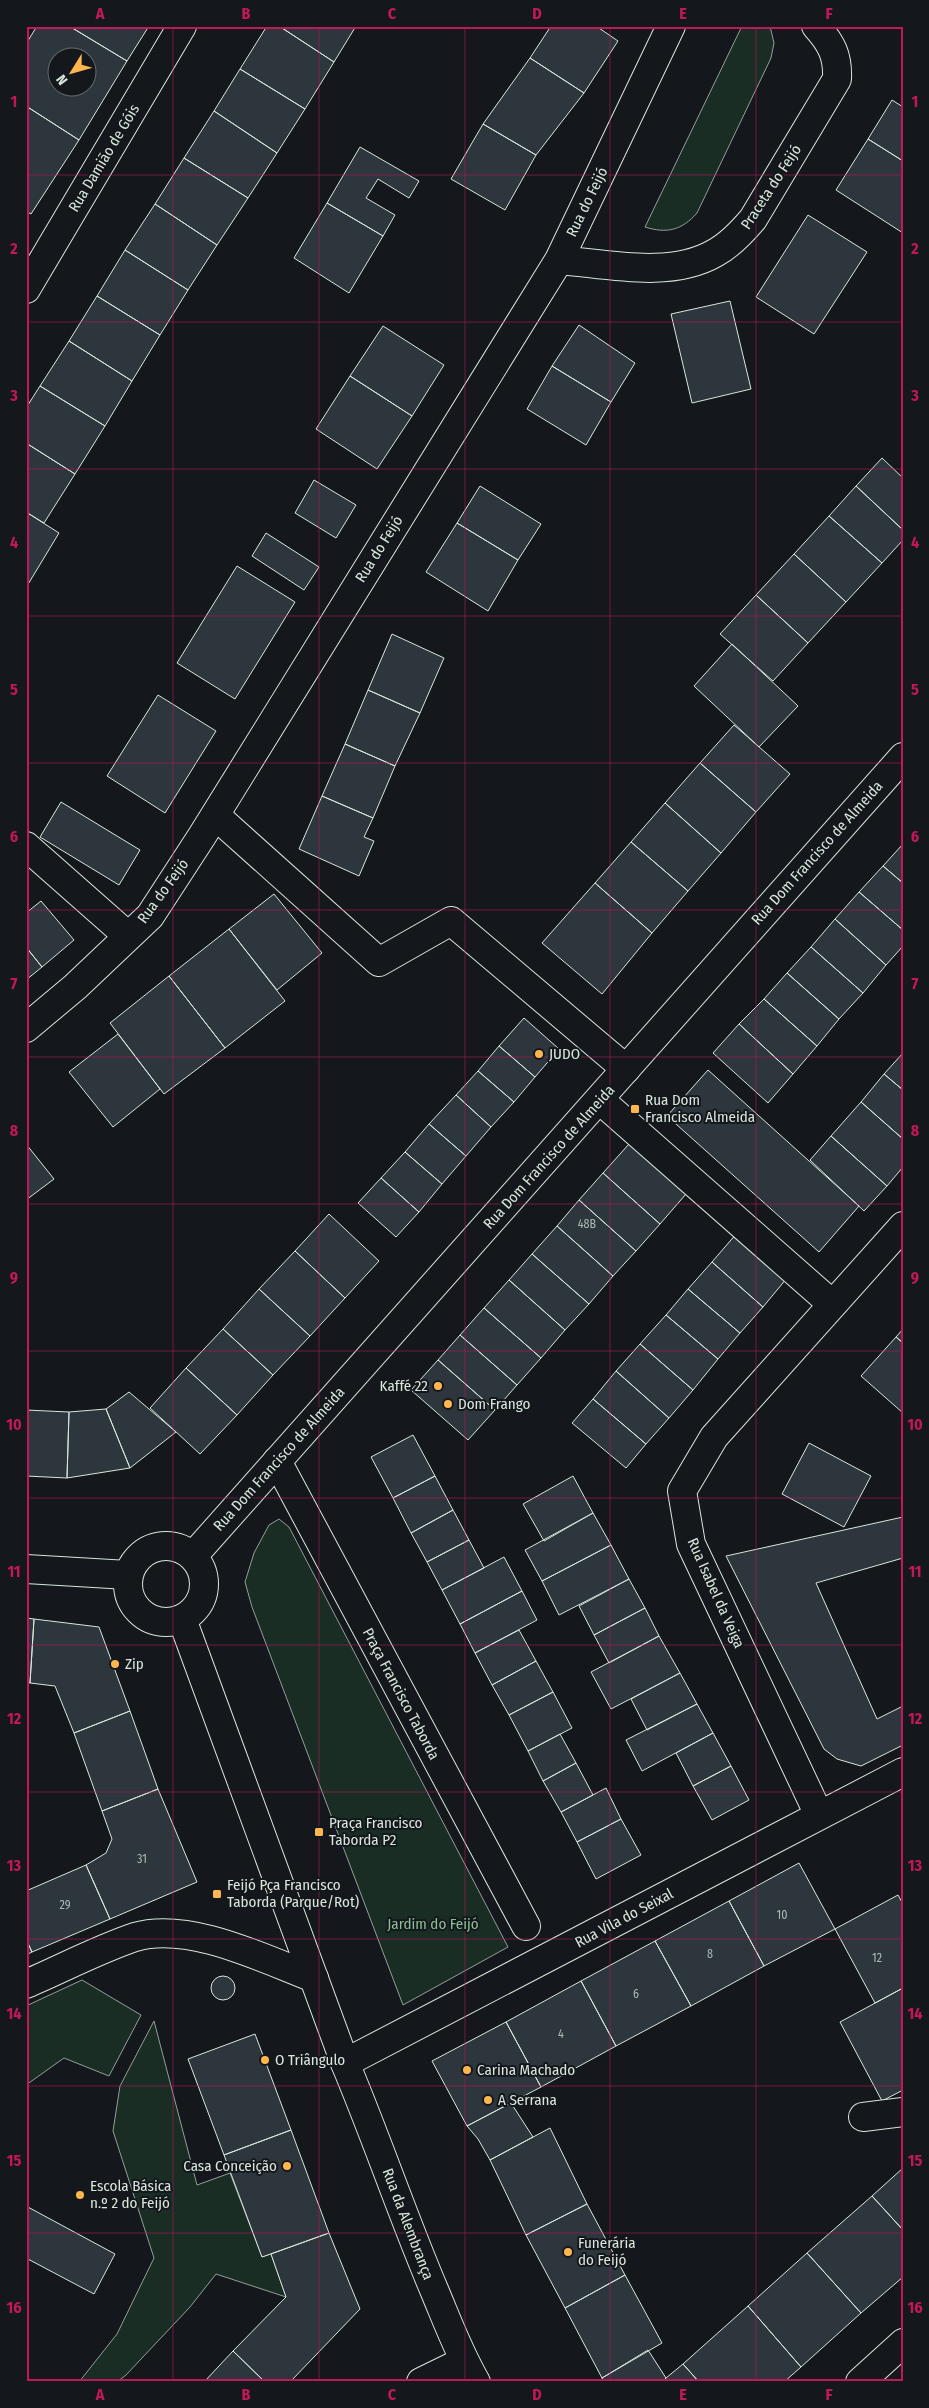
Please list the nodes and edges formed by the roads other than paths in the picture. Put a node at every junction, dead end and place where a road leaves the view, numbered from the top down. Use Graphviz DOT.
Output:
graph roads {
  1 [pos="182,26"];
  2 [pos="671,26"];
  3 [pos="816,26"];
  4 [pos="559,260"];
  5 [pos="26,289"];
  6 [pos="903,757"];
  7 [pos="215,815"];
  8 [pos="26,846"];
  9 [pos="128,936"];
  10 [pos="26,1028"];
  11 [pos="626,1069"];
  12 [pos="600,1100"];
  13 [pos="903,1226"];
  14 [pos="832,1304"];
  15 [pos="277,1462"];
  16 [pos="193,1556"];
  17 [pos="26,1569"];
  18 [pos="128,1575"];
  19 [pos="182,1619"];
  20 [pos="903,1772"];
  21 [pos="819,1815"];
  22 [pos="526,1926"];
  23 [pos="314,1978"];
  24 [pos="26,1984"];
  25 [pos="345,2063"];
  26 [pos="903,2112"];
  27 [pos="863,2117"];
  28 [pos="903,2342"];
  29 [pos="470,2371"];
  30 [pos="421,2382"];
  31 [pos="860,2382"];
  1 -- 5 [label="street, Rua Damião de Góis"];
  2 -- 4 [label="street, Rua do Feijó"];
  3 -- 4 [label="street, Praceta do Feijó"];
  4 -- 7 [label="street, Rua do Feijó"];
  6 -- 11 [label="street, Rua Dom Francisco de Almeida"];
  7 -- 9 [label="street, Rua do Feijó"];
  7 -- 11 [label="street"];
  8 -- 9 [label="street"];
  9 -- 10 [label="street, Rua do Feijó"];
  11 -- 12 [label="street, Rua Dom Francisco de Almeida"];
  12 -- 14 [label="street"];
  12 -- 15 [label="street, Rua Dom Francisco de Almeida"];
  13 -- 14 [label="street, Rua Isabel da Veiga"];
  14 -- 21 [label="street, Rua Isabel da Veiga"];
  15 -- 16 [label="street, Rua Dom Francisco de Almeida"];
  15 -- 22 [label="street, Praça Francisco Taborda"];
  16 -- 18 [label="street"];
  16 -- 19 [label="street"];
  17 -- 18 [label="street"];
  18 -- 19 [label="street"];
  19 -- 23 [label="street"];
  20 -- 21 [label="street, Rua Vila do Seixal"];
  21 -- 25 [label="street, Rua Vila do Seixal"];
  23 -- 24 [label="street"];
  23 -- 25 [label="street"];
  25 -- 29 [label="street, Rua da Alembrança"];
  26 -- 27 [label="street"];
  28 -- 31 [label="street"];
  29 -- 30 [label="street"];
}
